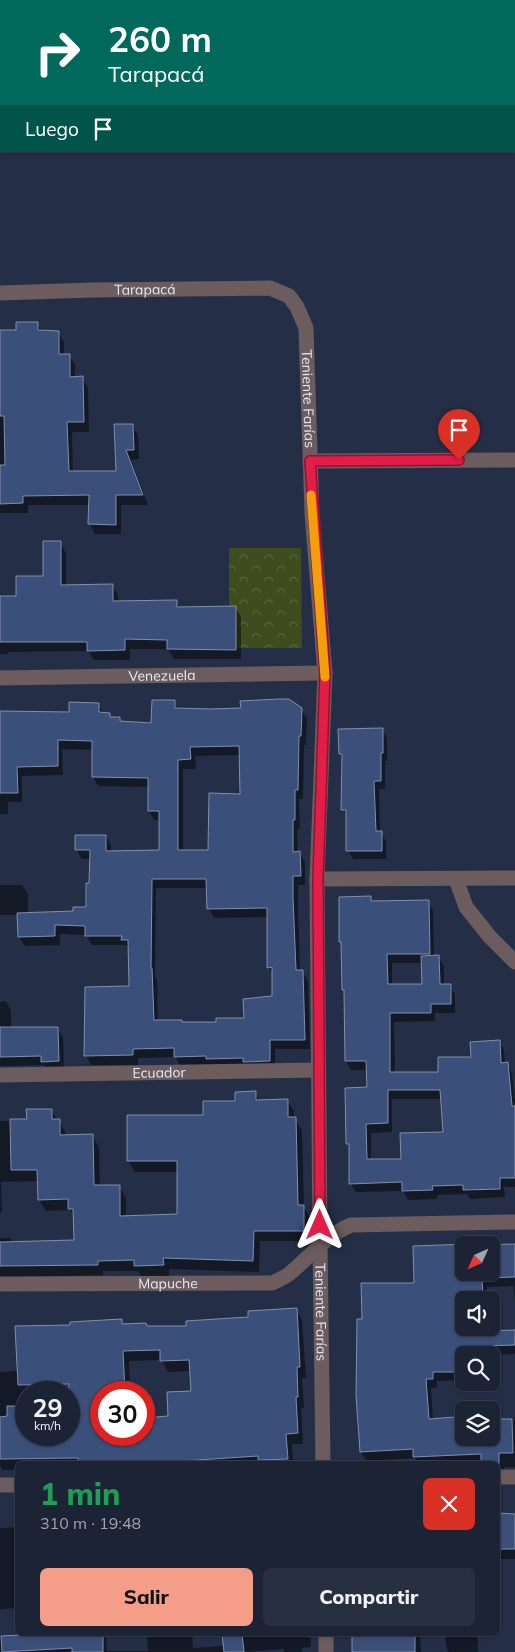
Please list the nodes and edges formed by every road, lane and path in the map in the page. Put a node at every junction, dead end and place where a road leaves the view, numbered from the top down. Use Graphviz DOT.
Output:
graph roads {
  1 [pos="0,293"];
  2 [pos="289,296"];
  3 [pos="515,460"];
  4 [pos="310,461"];
  5 [pos="325,673"];
  6 [pos="0,678"];
  7 [pos="515,878"];
  8 [pos="318,879"];
  9 [pos="456,879"];
  10 [pos="515,962"];
  11 [pos="318,1070"];
  12 [pos="0,1074"];
  13 [pos="515,1222"];
  14 [pos="320,1244"];
  15 [pos="0,1284"];
  16 [pos="323,1461"];
  17 [pos="500,1477"];
  18 [pos="515,1477"];
  19 [pos="15,1485"];
  20 [pos="0,1486"];
  21 [pos="326,1636"];
  22 [pos="326,1652"];
  1 -- 2 [label="street, Tarapacá"];
  2 -- 4 [label="street, Teniente Farías"];
  3 -- 4 [label="street"];
  4 -- 5 [label="street, Teniente Farías"];
  5 -- 6 [label="street, Venezuela"];
  5 -- 8 [label="street, Teniente Farías"];
  7 -- 9 [label="street"];
  8 -- 9 [label="street"];
  8 -- 11 [label="street, Teniente Farías"];
  9 -- 10 [label="street"];
  11 -- 12 [label="street, Ecuador"];
  11 -- 14 [label="street, Teniente Farías"];
  13 -- 14 [label="street"];
  14 -- 15 [label="street, Mapuche"];
  14 -- 16 [label="street, Teniente Farías"];
  17 -- 18 [label="street"];
  19 -- 20 [label="street"];
  21 -- 22 [label="street"];
}
